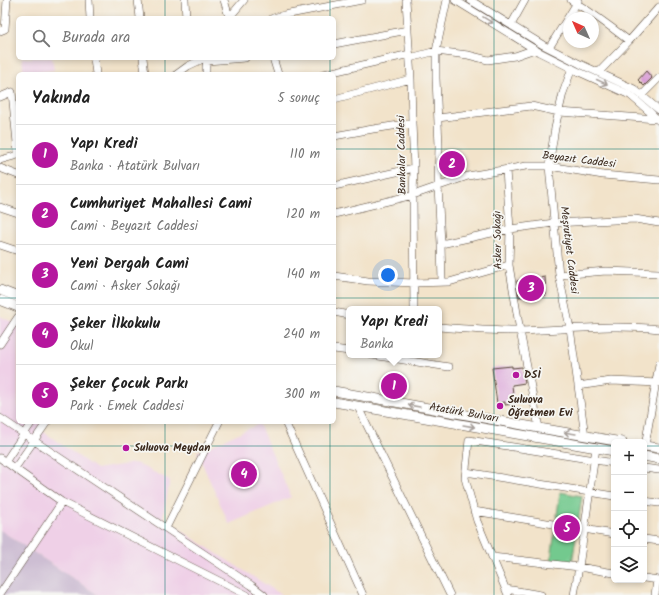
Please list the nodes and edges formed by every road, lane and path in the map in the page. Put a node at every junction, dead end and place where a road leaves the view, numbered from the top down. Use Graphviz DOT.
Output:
graph roads {
  1 [pos="7,0"];
  2 [pos="89,0"];
  3 [pos="138,0"];
  4 [pos="185,0"];
  5 [pos="224,0"];
  6 [pos="244,0"];
  7 [pos="320,0"];
  8 [pos="362,0"];
  9 [pos="406,0"];
  10 [pos="447,0"];
  11 [pos="454,0"];
  12 [pos="525,0"];
  13 [pos="475,1"];
  14 [pos="575,1"];
  15 [pos="659,7"];
  16 [pos="320,8"];
  17 [pos="90,16"];
  18 [pos="140,16"];
  19 [pos="186,16"];
  20 [pos="229,16"];
  21 [pos="230,16"];
  22 [pos="281,16"];
  23 [pos="511,25"];
  24 [pos="408,30"];
  25 [pos="0,31"];
  26 [pos="629,41"];
  27 [pos="336,44"];
  28 [pos="548,48"];
  29 [pos="535,49"];
  30 [pos="436,51"];
  31 [pos="410,56"];
  32 [pos="94,60"];
  33 [pos="143,60"];
  34 [pos="188,60"];
  35 [pos="204,60"];
  36 [pos="207,60"];
  37 [pos="274,60"];
  38 [pos="188,66"];
  39 [pos="572,68"];
  40 [pos="96,72"];
  41 [pos="145,72"];
  42 [pos="180,72"];
  43 [pos="206,72"];
  44 [pos="278,72"];
  45 [pos="334,72"];
  46 [pos="598,72"];
  47 [pos="659,78"];
  48 [pos="411,79"];
  49 [pos="642,95"];
  50 [pos="0,97"];
  51 [pos="336,98"];
  52 [pos="659,110"];
  53 [pos="558,112"];
  54 [pos="438,118"];
  55 [pos="658,120"];
  56 [pos="412,123"];
  57 [pos="16,133"];
  58 [pos="336,136"];
  59 [pos="16,155"];
  60 [pos="0,160"];
  61 [pos="549,166"];
  62 [pos="0,168"];
  63 [pos="414,168"];
  64 [pos="506,170"];
  65 [pos="16,174"];
  66 [pos="659,180"];
  67 [pos="336,186"];
  68 [pos="438,186"];
  69 [pos="413,195"];
  70 [pos="0,207"];
  71 [pos="16,212"];
  72 [pos="336,214"];
  73 [pos="554,223"];
  74 [pos="659,223"];
  75 [pos="510,229"];
  76 [pos="441,244"];
  77 [pos="0,245"];
  78 [pos="16,250"];
  79 [pos="509,265"];
  80 [pos="659,273"];
  81 [pos="559,275"];
  82 [pos="336,276"];
  83 [pos="442,282"];
  84 [pos="414,283"];
  85 [pos="0,290"];
  86 [pos="16,296"];
  87 [pos="0,300"];
  88 [pos="16,306"];
  89 [pos="414,306"];
  90 [pos="336,312"];
  91 [pos="346,314"];
  92 [pos="16,320"];
  93 [pos="442,327"];
  94 [pos="570,328"];
  95 [pos="659,330"];
  96 [pos="520,331"];
  97 [pos="0,344"];
  98 [pos="336,349"];
  99 [pos="346,351"];
  100 [pos="405,358"];
  101 [pos="416,359"];
  102 [pos="659,364"];
  103 [pos="449,367"];
  104 [pos="658,382"];
  105 [pos="578,386"];
  106 [pos="336,391"];
  107 [pos="336,402"];
  108 [pos="358,406"];
  109 [pos="0,418"];
  110 [pos="31,424"];
  111 [pos="46,424"];
  112 [pos="218,424"];
  113 [pos="285,424"];
  114 [pos="539,428"];
  115 [pos="24,434"];
  116 [pos="585,436"];
  117 [pos="646,439"];
  118 [pos="34,440"];
  119 [pos="611,440"];
  120 [pos="647,446"];
  121 [pos="596,448"];
  122 [pos="659,448"];
  123 [pos="611,450"];
  124 [pos="647,457"];
  125 [pos="659,459"];
  126 [pos="3,460"];
  127 [pos="594,460"];
  128 [pos="611,463"];
  129 [pos="15,468"];
  130 [pos="647,468"];
  131 [pos="659,470"];
  132 [pos="466,472"];
  133 [pos="590,492"];
  134 [pos="611,496"];
  135 [pos="647,501"];
  136 [pos="62,502"];
  137 [pos="659,503"];
  138 [pos="474,511"];
  139 [pos="166,528"];
  140 [pos="584,530"];
  141 [pos="611,534"];
  142 [pos="647,539"];
  143 [pos="659,541"];
  144 [pos="492,557"];
  145 [pos="579,567"];
  146 [pos="611,572"];
  147 [pos="647,578"];
  148 [pos="658,580"];
  149 [pos="507,592"];
  150 [pos="0,594"];
  151 [pos="246,595"];
  152 [pos="264,595"];
  153 [pos="363,595"];
  154 [pos="450,595"];
  155 [pos="541,595"];
  156 [pos="574,595"];
  157 [pos="655,595"];
  1 -- 25 [label="street"];
  2 -- 17 [label="street"];
  3 -- 18 [label="street"];
  4 -- 19 [label="street"];
  5 -- 20 [label="street"];
  6 -- 21 [label="street"];
  7 -- 16 [label="street"];
  8 -- 16 [label="street"];
  9 -- 24 [label="street, Bankalar Caddesi"];
  10 -- 30 [label="street"];
  11 -- 29 [label="street, one-way"];
  12 -- 23 [label="street"];
  13 -- 23 [label="street"];
  14 -- 26 [label="street"];
  14 -- 28 [label="street"];
  15 -- 26 [label="street"];
  16 -- 22 [label="street"];
  23 -- 28 [label="street"];
  24 -- 27 [label="street"];
  24 -- 31 [label="street, Bankalar Caddesi"];
  26 -- 46 [label="street"];
  28 -- 46 [label="street"];
  29 -- 30 [label="street"];
  29 -- 39 [label="street"];
  30 -- 31 [label="street"];
  30 -- 54 [label="street"];
  31 -- 45 [label="street"];
  31 -- 48 [label="street, Bankalar Caddesi"];
  32 -- 40 [label="street"];
  33 -- 41 [label="street"];
  34 -- 38 [label="street"];
  35 -- 38 [label="street"];
  36 -- 43 [label="street"];
  37 -- 44 [label="street"];
  38 -- 42 [label="street"];
  39 -- 53 [label="street, Meşrutiyet Caddesi"];
  39 -- 55 [label="street, one-way"];
  46 -- 49 [label="street"];
  47 -- 49 [label="street"];
  48 -- 51 [label="street"];
  48 -- 56 [label="street, Bankalar Caddesi"];
  49 -- 52 [label="street"];
  50 -- 57 [label="street"];
  53 -- 54 [label="street"];
  53 -- 55 [label="street"];
  53 -- 61 [label="street, Meşrutiyet Caddesi"];
  54 -- 68 [label="street"];
  56 -- 58 [label="street"];
  56 -- 63 [label="street, Bankalar Caddesi"];
  59 -- 60 [label="street"];
  61 -- 64 [label="street, Beyazıt Caddesi"];
  61 -- 66 [label="street, Beyazıt Caddesi"];
  61 -- 73 [label="street, Meşrutiyet Caddesi"];
  62 -- 65 [label="street"];
  63 -- 67 [label="street"];
  63 -- 69 [label="street, Bankalar Caddesi"];
  64 -- 68 [label="street, Beyazıt Caddesi"];
  64 -- 75 [label="street, Asker Sokağı"];
  68 -- 69 [label="street, Beyazıt Caddesi"];
  68 -- 76 [label="street"];
  69 -- 72 [label="street, Beyazıt Caddesi"];
  69 -- 84 [label="street, Bankalar Caddesi"];
  70 -- 71 [label="street"];
  73 -- 74 [label="street"];
  73 -- 75 [label="street"];
  73 -- 81 [label="street, Meşrutiyet Caddesi"];
  75 -- 76 [label="street"];
  75 -- 79 [label="street, Asker Sokağı"];
  76 -- 83 [label="street"];
  77 -- 78 [label="street"];
  79 -- 83 [label="street"];
  79 -- 96 [label="street, Asker Sokağı"];
  80 -- 81 [label="street"];
  81 -- 94 [label="street, Meşrutiyet Caddesi"];
  82 -- 84 [label="street"];
  83 -- 84 [label="street"];
  84 -- 89 [label="street, Bankalar Caddesi"];
  85 -- 86 [label="main road"];
  87 -- 88 [label="main road"];
  90 -- 91 [label="street"];
  92 -- 97 [label="street"];
  93 -- 96 [label="street"];
  94 -- 95 [label="street"];
  94 -- 96 [label="street"];
  94 -- 105 [label="street, Meşrutiyet Caddesi"];
  96 -- 114 [label="street, Asker Sokağı"];
  98 -- 99 [label="street"];
  100 -- 101 [label="street"];
  101 -- 103 [label="street"];
  102 -- 104 [label="street"];
  104 -- 105 [label="street"];
  104 -- 117 [label="street"];
  105 -- 116 [label="street, Meşrutiyet Caddesi"];
  114 -- 106 [label="main road, Atatürk Bulvarı, one-way"];
  107 -- 108 [label="main road, Atatürk Bulvarı"];
  108 -- 121 [label="main road, Atatürk Bulvarı, one-way"];
  108 -- 154 [label="street"];
  109 -- 115 [label="street"];
  110 -- 115 [label="street"];
  111 -- 118 [label="street"];
  112 -- 139 [label="street"];
  113 -- 153 [label="street"];
  116 -- 114 [label="main road, Atatürk Bulvarı, one-way"];
  115 -- 118 [label="street"];
  115 -- 126 [label="street"];
  116 -- 119 [label="main road, Atatürk Bulvarı"];
  118 -- 129 [label="street"];
  118 -- 139 [label="street"];
  120 -- 122 [label="main road"];
  121 -- 123 [label="main road, Atatürk Bulvarı"];
  121 -- 127 [label="street"];
  124 -- 125 [label="main road"];
  126 -- 129 [label="street"];
  127 -- 128 [label="street"];
  127 -- 132 [label="street"];
  127 -- 133 [label="street"];
  129 -- 136 [label="street"];
  130 -- 131 [label="street"];
  132 -- 133 [label="street"];
  132 -- 138 [label="street"];
  133 -- 134 [label="street"];
  133 -- 140 [label="street"];
  135 -- 137 [label="street"];
  136 -- 150 [label="street"];
  136 -- 151 [label="street"];
  138 -- 140 [label="street"];
  138 -- 144 [label="street"];
  139 -- 152 [label="street"];
  140 -- 141 [label="street"];
  140 -- 145 [label="street"];
  142 -- 143 [label="street"];
  144 -- 145 [label="street"];
  144 -- 149 [label="street"];
  145 -- 146 [label="street"];
  145 -- 156 [label="street"];
  147 -- 148 [label="street"];
  148 -- 157 [label="street"];
  149 -- 155 [label="street"];
}
